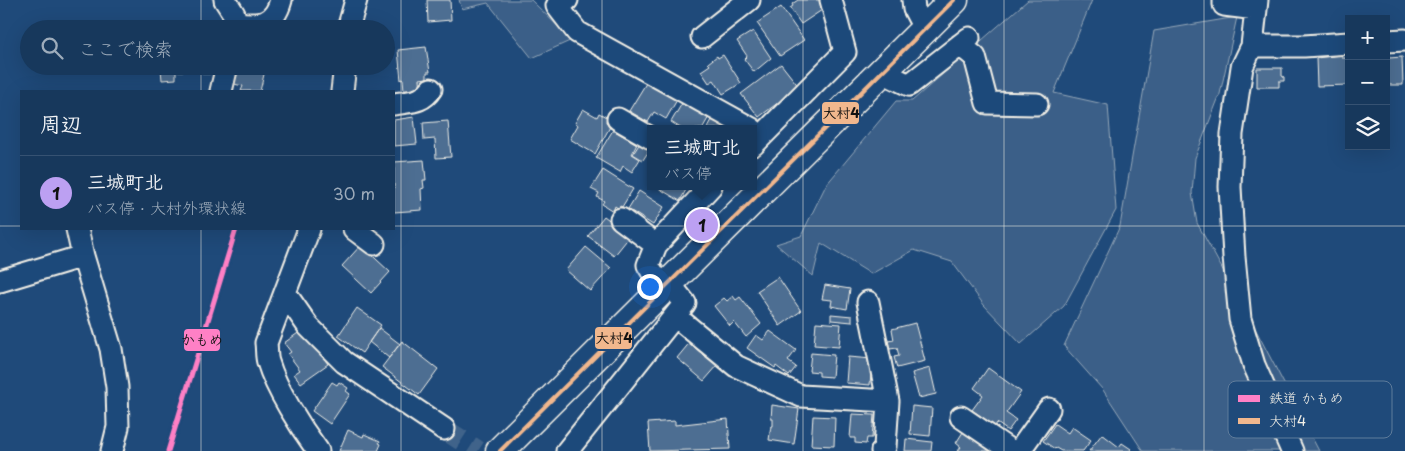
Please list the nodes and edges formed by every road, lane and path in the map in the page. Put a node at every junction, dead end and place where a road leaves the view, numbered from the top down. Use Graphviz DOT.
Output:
graph roads {
  1 [pos="225,0"];
  2 [pos="280,0"];
  3 [pos="356,0"];
  4 [pos="567,0"];
  5 [pos="749,0"];
  6 [pos="831,0"];
  7 [pos="913,0"];
  8 [pos="954,0"];
  9 [pos="1224,0"];
  10 [pos="1257,4"];
  11 [pos="235,20"];
  12 [pos="269,20"];
  13 [pos="350,20"];
  14 [pos="925,30"];
  15 [pos="702,37"];
  16 [pos="1405,40"];
  17 [pos="1390,41"];
  18 [pos="1345,43"];
  19 [pos="1252,46"];
  20 [pos="882,72"];
  21 [pos="225,75"];
  22 [pos="344,75"];
  23 [pos="431,89"];
  24 [pos="221,90"];
  25 [pos="342,90"];
  26 [pos="395,104"];
  27 [pos="1037,104"];
  28 [pos="618,119"];
  29 [pos="738,125"];
  30 [pos="757,133"];
  31 [pos="647,136"];
  32 [pos="708,190"];
  33 [pos="621,219"];
  34 [pos="77,230"];
  35 [pos="309,230"];
  36 [pos="355,230"];
  37 [pos="374,244"];
  38 [pos="656,244"];
  39 [pos="83,256"];
  40 [pos="0,281"];
  41 [pos="666,286"];
  42 [pos="285,293"];
  43 [pos="868,302"];
  44 [pos="674,316"];
  45 [pos="1261,381"];
  46 [pos="888,401"];
  47 [pos="1049,409"];
  48 [pos="961,417"];
  49 [pos="444,429"];
  50 [pos="1286,438"];
  51 [pos="1020,450"];
  52 [pos="112,451"];
  53 [pos="318,451"];
  54 [pos="500,451"];
  55 [pos="567,451"];
  56 [pos="882,451"];
  57 [pos="1292,451"];
  1 -- 11 [label="street"];
  2 -- 12 [label="street"];
  3 -- 13 [label="street"];
  4 -- 29 [label="street"];
  5 -- 15 [label="street"];
  6 -- 30 [label="street"];
  7 -- 14 [label="street"];
  8 -- 14 [label="main road"];
  9 -- 10 [label="street"];
  10 -- 19 [label="street"];
  14 -- 20 [label="main road"];
  16 -- 17 [label="street"];
  18 -- 19 [label="street"];
  19 -- 45 [label="street"];
  20 -- 27 [label="street"];
  20 -- 41 [label="main road"];
  21 -- 24 [label="street"];
  22 -- 25 [label="street"];
  23 -- 26 [label="street"];
  28 -- 31 [label="street"];
  32 -- 38 [label="street"];
  33 -- 38 [label="street"];
  34 -- 39 [label="street"];
  35 -- 42 [label="street"];
  36 -- 37 [label="street"];
  38 -- 41 [label="street"];
  39 -- 40 [label="street"];
  39 -- 52 [label="street"];
  41 -- 44 [label="street"];
  41 -- 54 [label="main road"];
  42 -- 49 [label="street"];
  42 -- 53 [label="street"];
  43 -- 46 [label="street"];
  44 -- 46 [label="street"];
  44 -- 55 [label="street"];
  46 -- 56 [label="street"];
  47 -- 51 [label="street"];
  48 -- 51 [label="street"];
  50 -- 57 [label="street"];
}
